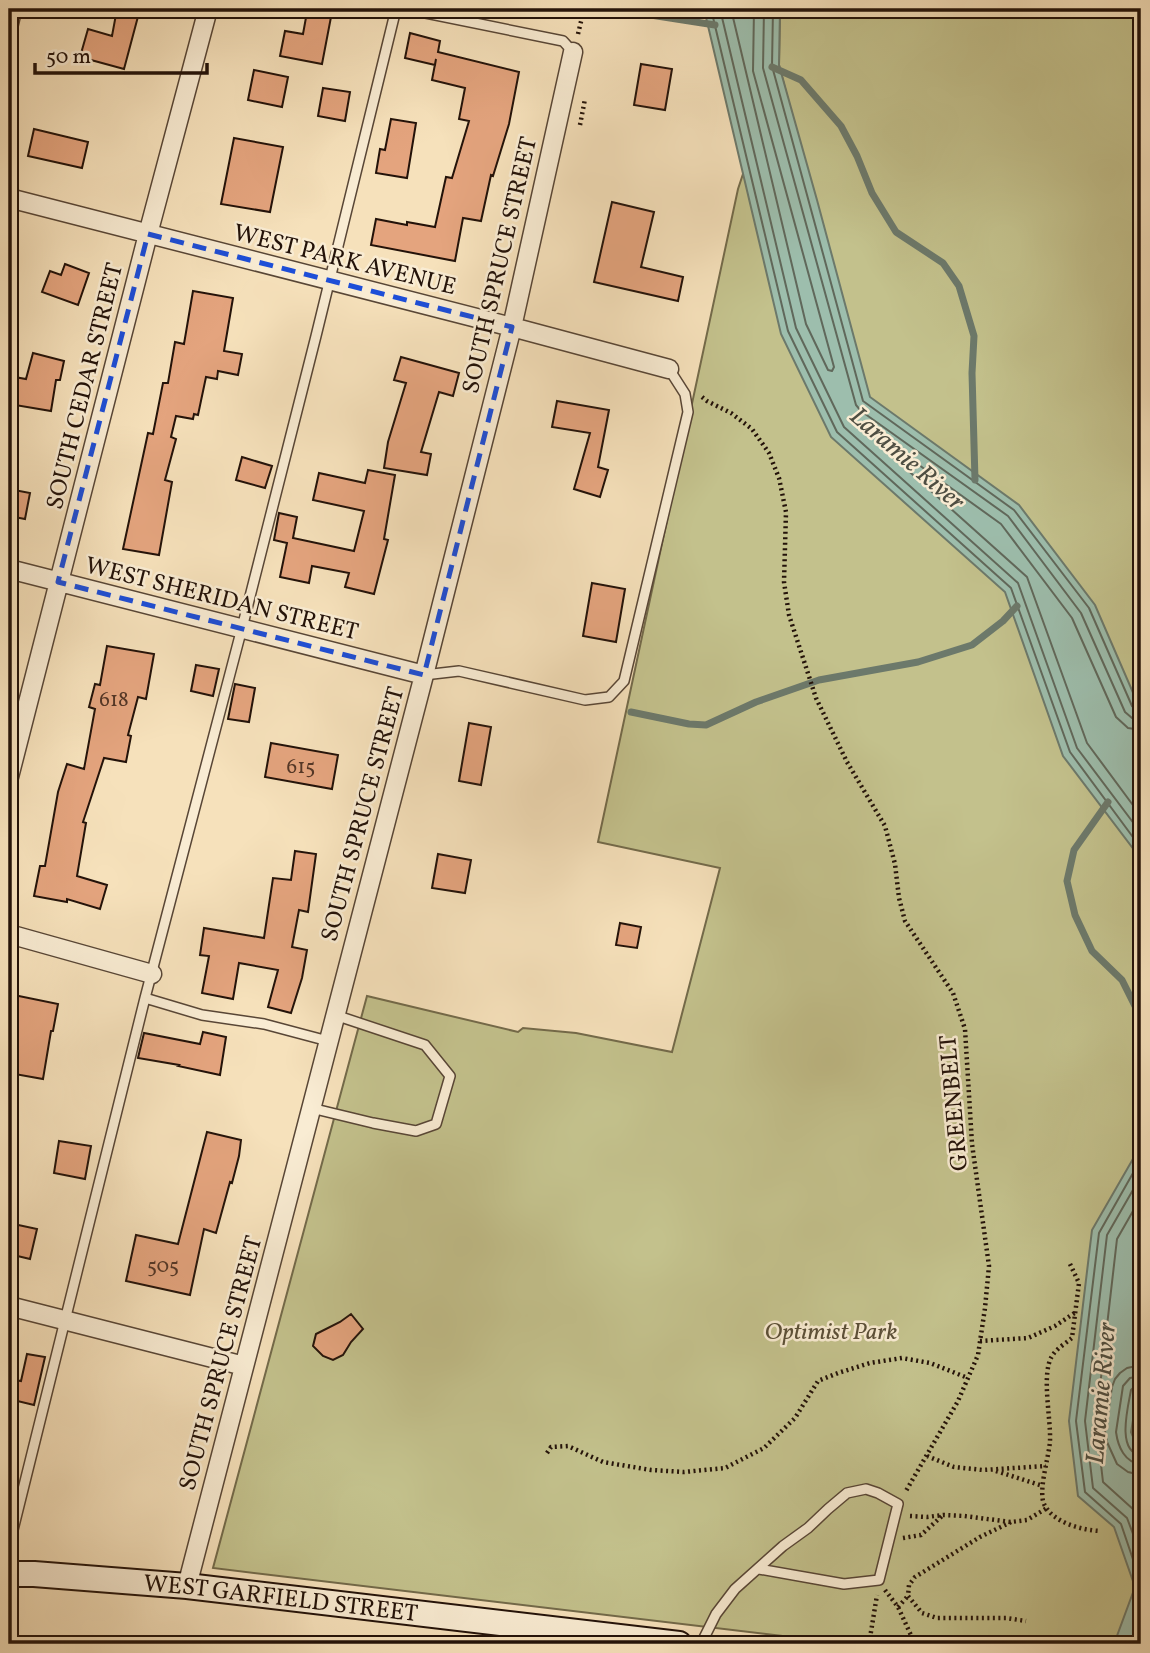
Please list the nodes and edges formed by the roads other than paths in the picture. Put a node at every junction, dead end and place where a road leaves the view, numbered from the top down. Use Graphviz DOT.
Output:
graph roads {
  1 [pos="17,9"];
  2 [pos="208,9"];
  3 [pos="396,9"];
  4 [pos="405,9"];
  5 [pos="9,43"];
  6 [pos="575,44"];
  7 [pos="9,198"];
  8 [pos="148,234"];
  9 [pos="330,281"];
  10 [pos="512,327"];
  11 [pos="669,369"];
  12 [pos="9,569"];
  13 [pos="58,582"];
  14 [pos="242,628"];
  15 [pos="424,675"];
  16 [pos="9,776"];
  17 [pos="9,934"];
  18 [pos="152,974"];
  19 [pos="145,998"];
  20 [pos="335,1015"];
  21 [pos="328,1041"];
  22 [pos="311,1108"];
  23 [pos="9,1306"];
  24 [pos="65,1320"];
  25 [pos="244,1366"];
  26 [pos="9,1546"];
  27 [pos="759,1569"];
  28 [pos="9,1574"];
  29 [pos="187,1586"];
  30 [pos="679,1644"];
  31 [pos="701,1644"];
  1 -- 5 [label="lane"];
  2 -- 8 [label="street, SOUTH CEDAR STREET"];
  3 -- 9 [label="lane"];
  4 -- 6 [label="lane"];
  6 -- 10 [label="street, SOUTH SPRUCE STREET"];
  7 -- 8 [label="street, WEST PARK AVENUE"];
  8 -- 9 [label="street, WEST PARK AVENUE"];
  8 -- 13 [label="street, SOUTH CEDAR STREET"];
  9 -- 10 [label="street, WEST PARK AVENUE"];
  9 -- 14 [label="lane"];
  10 -- 11 [label="street, WEST PARK AVENUE"];
  10 -- 15 [label="street, SOUTH SPRUCE STREET"];
  11 -- 15 [label="lane"];
  12 -- 13 [label="street, WEST SHERIDAN STREET"];
  13 -- 14 [label="street, WEST SHERIDAN STREET"];
  13 -- 16 [label="street, SOUTH CEDAR STREET"];
  14 -- 15 [label="street, WEST SHERIDAN STREET"];
  14 -- 18 [label="lane"];
  15 -- 20 [label="street, SOUTH SPRUCE STREET"];
  17 -- 18 [label="street"];
  18 -- 19 [label="lane"];
  19 -- 21 [label="lane"];
  19 -- 24 [label="lane"];
  20 -- 21 [label="street, SOUTH SPRUCE STREET"];
  20 -- 22 [label="lane"];
  21 -- 22 [label="street, SOUTH SPRUCE STREET"];
  22 -- 25 [label="street, SOUTH SPRUCE STREET"];
  23 -- 24 [label="street"];
  24 -- 25 [label="street"];
  24 -- 26 [label="lane"];
  25 -- 29 [label="street, SOUTH SPRUCE STREET"];
  27 -- 27 [label="lane"];
  27 -- 31 [label="lane"];
  28 -- 29 [label="street, WEST GARFIELD STREET"];
  29 -- 30 [label="street, WEST GARFIELD STREET"];
}
